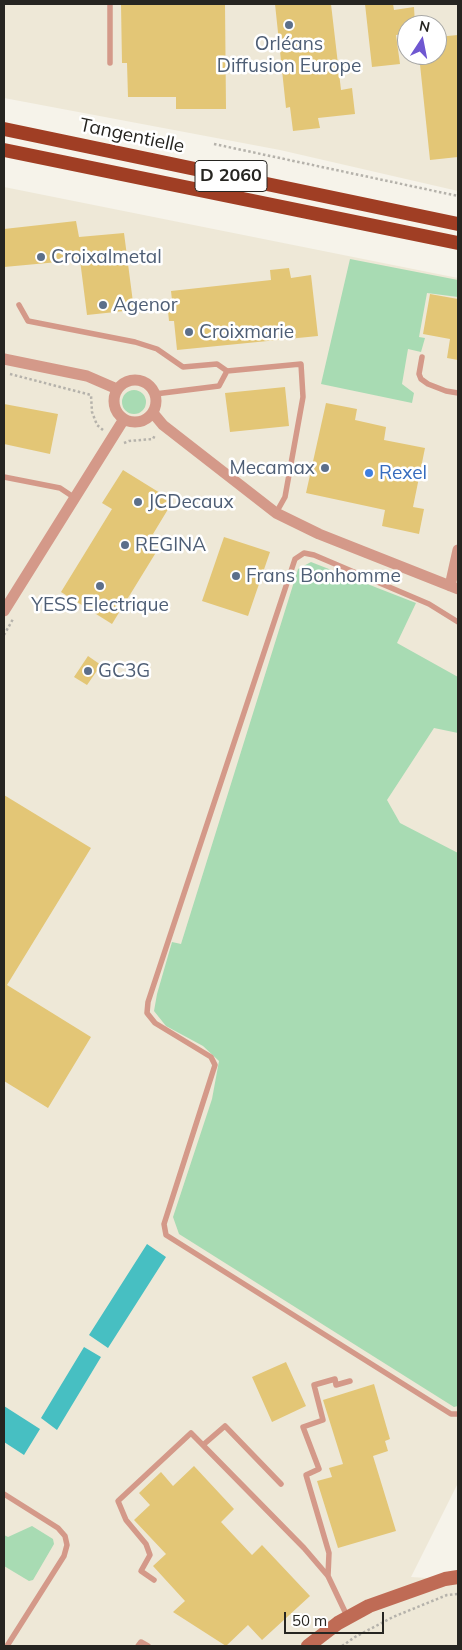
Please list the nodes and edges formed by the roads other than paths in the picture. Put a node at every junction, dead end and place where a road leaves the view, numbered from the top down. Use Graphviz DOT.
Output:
graph roads {
  1 [pos="110,4"];
  2 [pos="110,64"];
  3 [pos="4,129"];
  4 [pos="4,150"];
  5 [pos="458,224"];
  6 [pos="458,243"];
  7 [pos="20,305"];
  8 [pos="422,357"];
  9 [pos="4,359"];
  10 [pos="227,371"];
  11 [pos="117,389"];
  12 [pos="458,393"];
  13 [pos="155,394"];
  14 [pos="153,413"];
  15 [pos="124,419"];
  16 [pos="4,477"];
  17 [pos="75,498"];
  18 [pos="276,513"];
  19 [pos="458,550"];
  20 [pos="454,587"];
  21 [pos="4,611"];
  22 [pos="458,622"];
  23 [pos="350,1382"];
  24 [pos="458,1414"];
  25 [pos="203,1445"];
  26 [pos="281,1484"];
  27 [pos="4,1494"];
  28 [pos="328,1576"];
  29 [pos="458,1578"];
  30 [pos="154,1580"];
  31 [pos="348,1618"];
  32 [pos="7,1646"];
  33 [pos="138,1646"];
  34 [pos="148,1646"];
  35 [pos="308,1646"];
  1 -- 2 [label="lane"];
  3 -- 5 [label="highway, Tangentielle / D 2060"];
  4 -- 6 [label="highway, Tangentielle / D 2060"];
  7 -- 10 [label="lane"];
  8 -- 12 [label="lane"];
  9 -- 11 [label="street"];
  10 -- 13 [label="lane"];
  10 -- 18 [label="lane"];
  11 -- 13 [label="street"];
  11 -- 15 [label="street"];
  13 -- 14 [label="street"];
  14 -- 15 [label="street"];
  14 -- 18 [label="street"];
  15 -- 17 [label="street"];
  16 -- 17 [label="lane"];
  17 -- 21 [label="street"];
  18 -- 20 [label="street"];
  19 -- 20 [label="street"];
  22 -- 24 [label="lane"];
  23 -- 28 [label="lane"];
  25 -- 26 [label="lane"];
  25 -- 28 [label="lane"];
  25 -- 30 [label="lane"];
  27 -- 32 [label="lane"];
  28 -- 31 [label="lane"];
  29 -- 31 [label="main road"];
  31 -- 35 [label="main road"];
  33 -- 34 [label="lane"];
}
